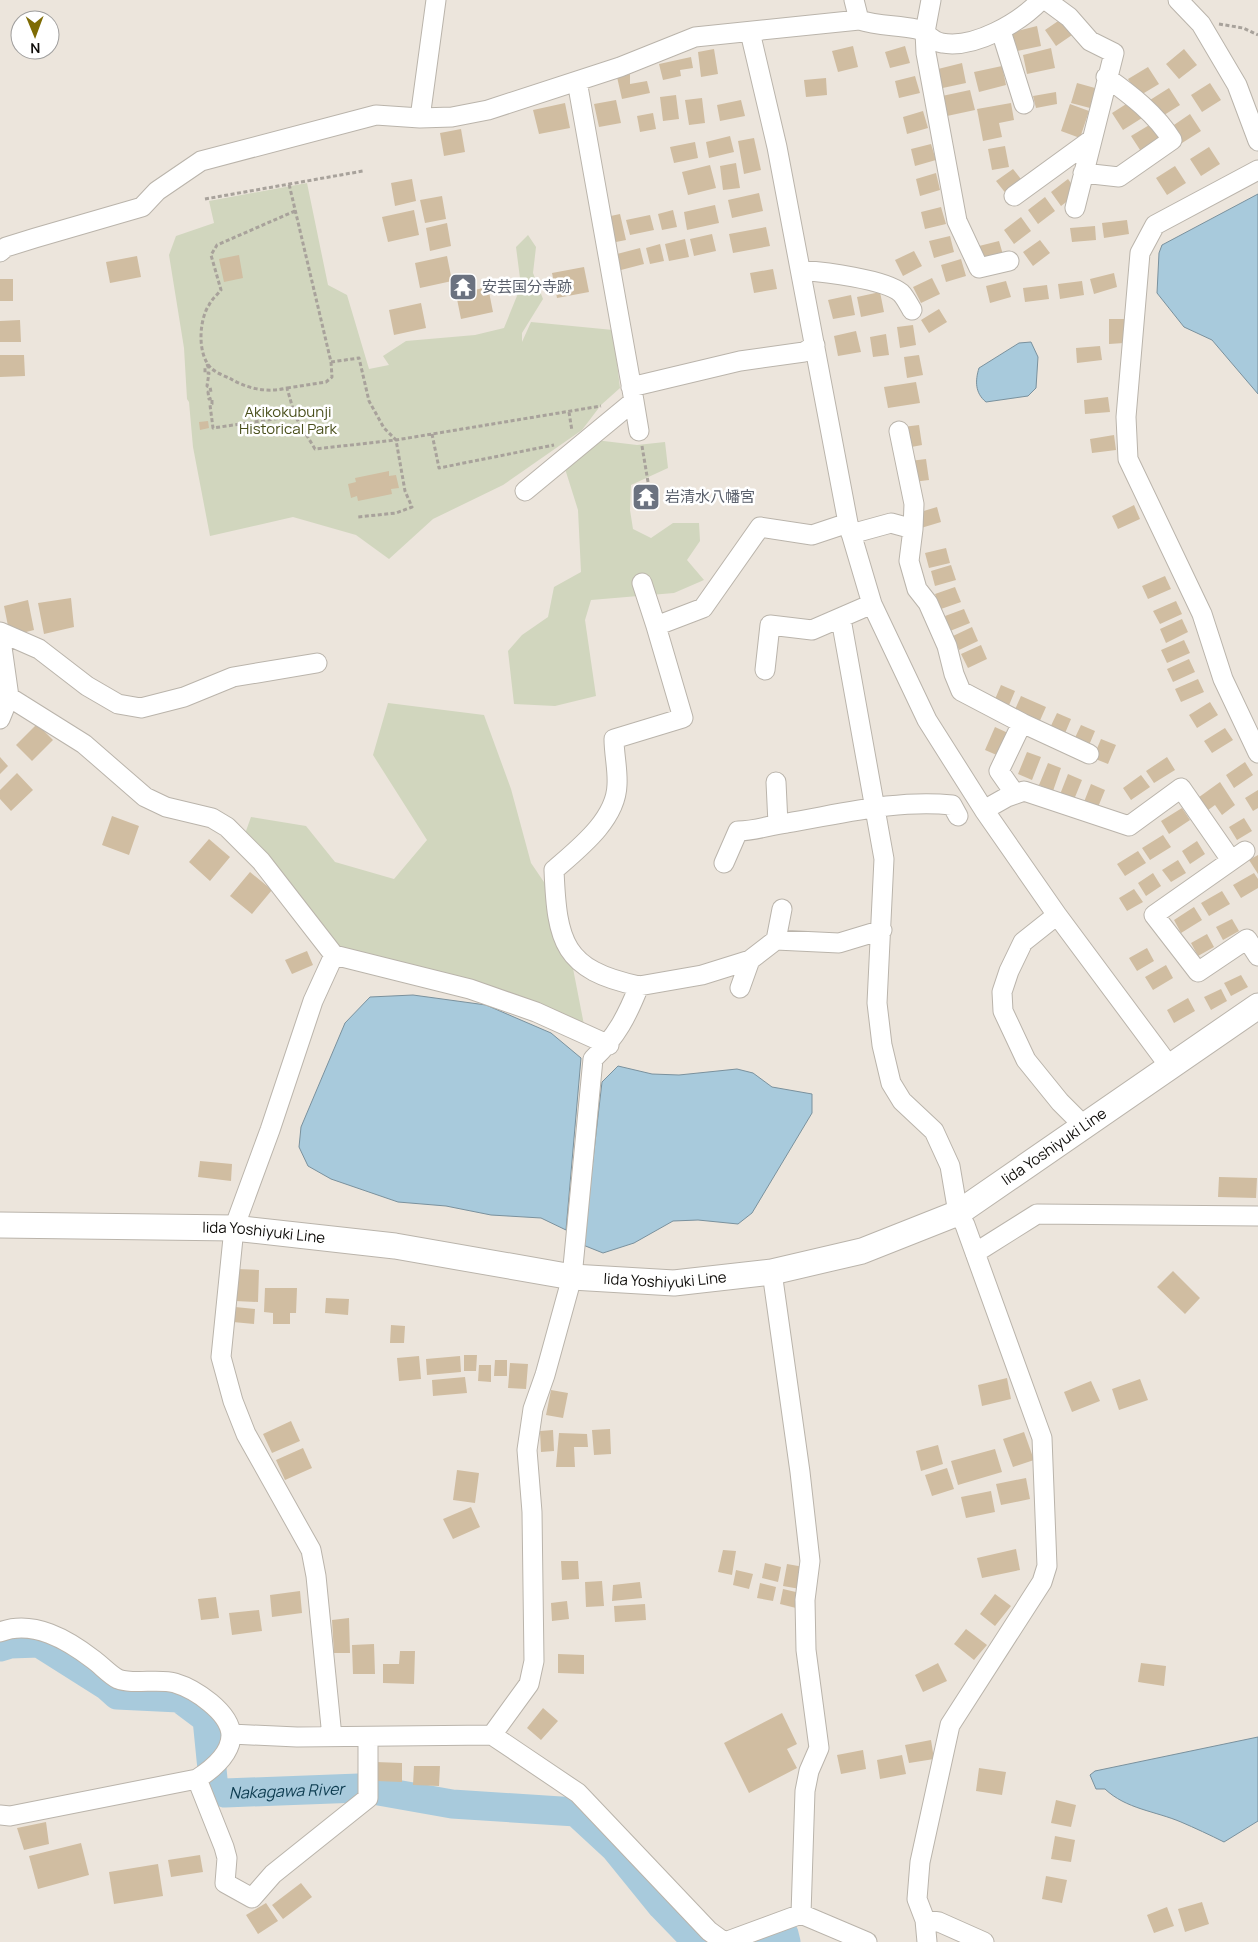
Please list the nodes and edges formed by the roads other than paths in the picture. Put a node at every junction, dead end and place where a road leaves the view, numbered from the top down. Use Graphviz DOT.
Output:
graph roads {
  1 [pos="436,0"];
  2 [pos="854,0"];
  3 [pos="931,0"];
  4 [pos="1041,0"];
  5 [pos="1046,0"];
  6 [pos="1178,0"];
  7 [pos="859,20"];
  8 [pos="1001,31"];
  9 [pos="750,32"];
  10 [pos="926,32"];
  11 [pos="1106,77"];
  12 [pos="576,81"];
  13 [pos="1024,104"];
  14 [pos="420,118"];
  15 [pos="1091,140"];
  16 [pos="1258,141"];
  17 [pos="1258,170"];
  18 [pos="1083,173"];
  19 [pos="1014,196"];
  20 [pos="1075,208"];
  21 [pos="0,252"];
  22 [pos="1009,261"];
  23 [pos="801,270"];
  24 [pos="912,310"];
  25 [pos="815,344"];
  26 [pos="632,394"];
  27 [pos="900,431"];
  28 [pos="640,439"];
  29 [pos="525,491"];
  30 [pos="850,529"];
  31 [pos="912,529"];
  32 [pos="642,583"];
  33 [pos="872,604"];
  34 [pos="841,619"];
  35 [pos="656,626"];
  36 [pos="0,632"];
  37 [pos="317,663"];
  38 [pos="765,670"];
  39 [pos="9,697"];
  40 [pos="0,719"];
  41 [pos="1022,723"];
  42 [pos="1258,753"];
  43 [pos="1089,754"];
  44 [pos="776,782"];
  45 [pos="1015,794"];
  46 [pos="874,808"];
  47 [pos="984,810"];
  48 [pos="958,816"];
  49 [pos="778,824"];
  50 [pos="724,862"];
  51 [pos="782,909"];
  52 [pos="1056,915"];
  53 [pos="882,930"];
  54 [pos="1252,935"];
  55 [pos="776,940"];
  56 [pos="334,955"];
  57 [pos="1258,956"];
  58 [pos="750,960"];
  59 [pos="639,986"];
  60 [pos="740,988"];
  61 [pos="1258,1006"];
  62 [pos="609,1045"];
  63 [pos="1170,1067"];
  64 [pos="1084,1126"];
  65 [pos="958,1213"];
  66 [pos="1258,1216"];
  67 [pos="0,1225"];
  68 [pos="234,1228"];
  69 [pos="975,1253"];
  70 [pos="772,1272"];
  71 [pos="572,1278"];
  72 [pos="0,1632"];
  73 [pos="231,1734"];
  74 [pos="492,1735"];
  75 [pos="368,1736"];
  76 [pos="332,1737"];
  77 [pos="207,1772"];
  78 [pos="0,1815"];
  79 [pos="801,1914"];
  80 [pos="925,1920"];
  81 [pos="724,1942"];
  82 [pos="867,1942"];
  83 [pos="927,1942"];
  84 [pos="984,1942"];
  1 -- 14 [label="street"];
  2 -- 7 [label="street"];
  3 -- 10 [label="street"];
  4 -- 8 [label="street"];
  5 -- 11 [label="street"];
  6 -- 16 [label="street"];
  7 -- 9 [label="street"];
  7 -- 10 [label="street"];
  8 -- 10 [label="street"];
  8 -- 13 [label="street"];
  9 -- 12 [label="street"];
  9 -- 23 [label="street"];
  10 -- 22 [label="street"];
  11 -- 15 [label="street"];
  11 -- 18 [label="street"];
  12 -- 14 [label="street"];
  12 -- 26 [label="street"];
  14 -- 21 [label="street"];
  15 -- 18 [label="street"];
  15 -- 19 [label="street"];
  17 -- 42 [label="street"];
  18 -- 20 [label="street"];
  23 -- 24 [label="street"];
  23 -- 25 [label="street"];
  25 -- 26 [label="street"];
  25 -- 30 [label="street"];
  26 -- 28 [label="street"];
  26 -- 29 [label="street"];
  27 -- 31 [label="street"];
  30 -- 31 [label="street"];
  30 -- 33 [label="street"];
  30 -- 35 [label="street"];
  31 -- 41 [label="street"];
  32 -- 35 [label="street"];
  33 -- 34 [label="street"];
  33 -- 47 [label="street"];
  34 -- 38 [label="street"];
  34 -- 46 [label="street"];
  35 -- 59 [label="street"];
  36 -- 37 [label="street"];
  36 -- 39 [label="street"];
  39 -- 40 [label="street"];
  39 -- 56 [label="street"];
  41 -- 43 [label="street"];
  41 -- 45 [label="street"];
  44 -- 49 [label="street"];
  45 -- 47 [label="street"];
  45 -- 54 [label="street"];
  46 -- 48 [label="street"];
  46 -- 49 [label="street"];
  46 -- 53 [label="street"];
  47 -- 52 [label="street"];
  49 -- 50 [label="street"];
  51 -- 55 [label="street"];
  52 -- 63 [label="street"];
  52 -- 64 [label="street"];
  53 -- 55 [label="street"];
  53 -- 65 [label="street"];
  54 -- 57 [label="street"];
  55 -- 58 [label="street"];
  56 -- 62 [label="street"];
  56 -- 68 [label="street"];
  58 -- 59 [label="street"];
  58 -- 60 [label="street"];
  59 -- 62 [label="street"];
  61 -- 63 [label="main road, Iida Yoshiyuki Line"];
  62 -- 71 [label="street"];
  63 -- 64 [label="main road, Iida Yoshiyuki Line"];
  64 -- 65 [label="main road, Iida Yoshiyuki Line"];
  65 -- 69 [label="street"];
  65 -- 70 [label="main road, Iida Yoshiyuki Line"];
  66 -- 69 [label="street"];
  67 -- 68 [label="main road, Iida Yoshiyuki Line"];
  68 -- 71 [label="main road, Iida Yoshiyuki Line"];
  68 -- 76 [label="street"];
  69 -- 80 [label="street"];
  70 -- 71 [label="main road, Iida Yoshiyuki Line"];
  70 -- 79 [label="street"];
  71 -- 74 [label="street"];
  72 -- 73 [label="street"];
  73 -- 76 [label="street"];
  73 -- 77 [label="street"];
  74 -- 75 [label="street"];
  74 -- 81 [label="street"];
  75 -- 76 [label="street"];
  75 -- 77 [label="street"];
  77 -- 78 [label="street"];
  79 -- 81 [label="street"];
  79 -- 82 [label="street"];
  80 -- 83 [label="street"];
  80 -- 84 [label="street"];
}
